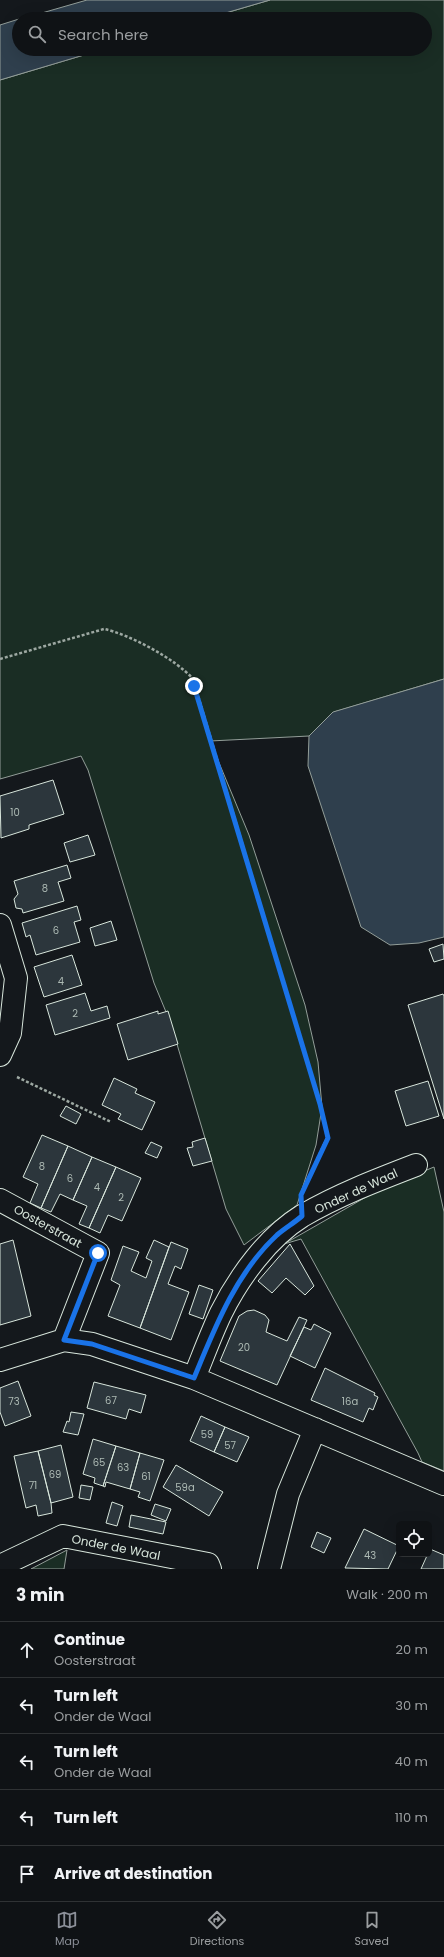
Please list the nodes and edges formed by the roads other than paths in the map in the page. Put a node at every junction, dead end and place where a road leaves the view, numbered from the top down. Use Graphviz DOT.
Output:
graph roads {
  1 [pos="0,925"];
  2 [pos="0,1054"];
  3 [pos="416,1165"];
  4 [pos="0,1200"];
  5 [pos="64,1340"];
  6 [pos="0,1360"];
  7 [pos="194,1378"];
  8 [pos="315,1429"];
  9 [pos="444,1484"];
  10 [pos="0,1566"];
  11 [pos="210,1569"];
  12 [pos="268,1569"];
  1 -- 2 [label="street"];
  3 -- 7 [label="street, Onder de Waal"];
  4 -- 5 [label="street, Oosterstraat"];
  5 -- 6 [label="street"];
  5 -- 7 [label="street"];
  7 -- 8 [label="street"];
  8 -- 9 [label="street"];
  8 -- 12 [label="street"];
  10 -- 11 [label="street, Onder de Waal"];
}
